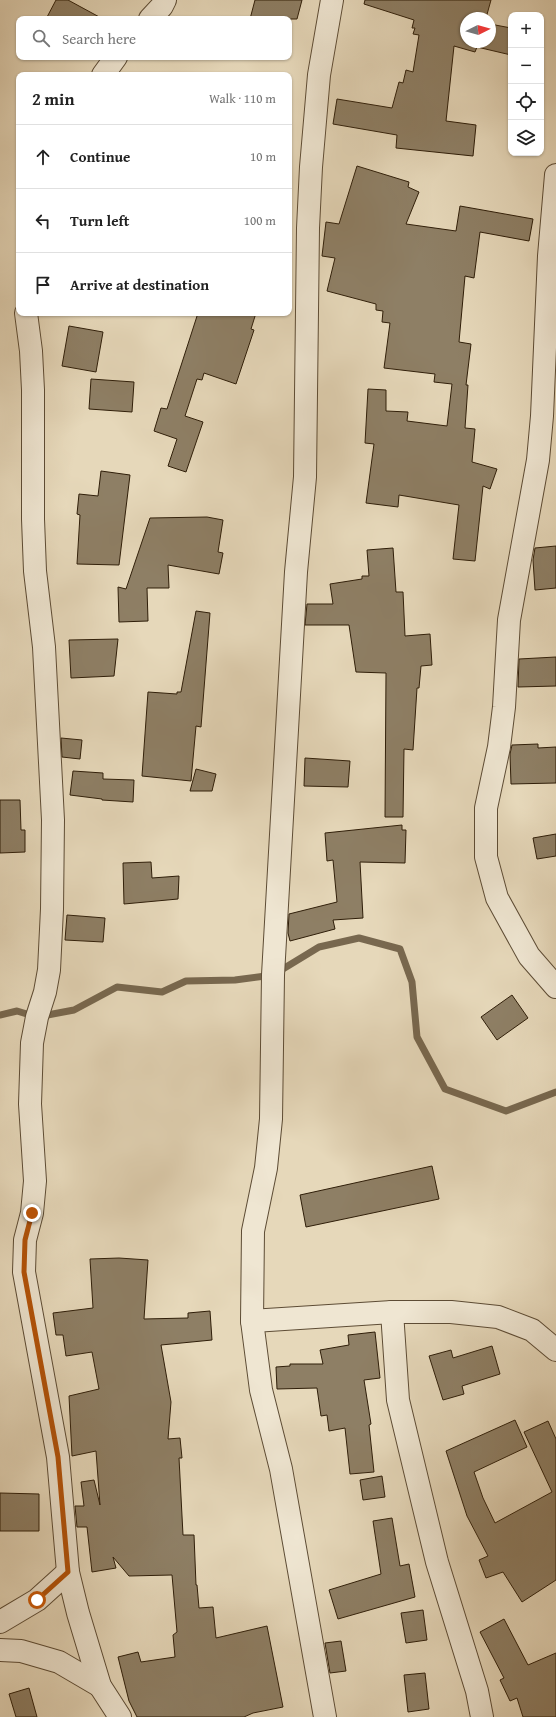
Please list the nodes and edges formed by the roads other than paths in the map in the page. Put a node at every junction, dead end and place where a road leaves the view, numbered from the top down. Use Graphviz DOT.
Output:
graph roads {
  1 [pos="165,0"];
  2 [pos="332,0"];
  3 [pos="153,16"];
  4 [pos="114,60"];
  5 [pos="105,72"];
  6 [pos="556,175"];
  7 [pos="26,316"];
  8 [pos="556,987"];
  9 [pos="392,1312"];
  10 [pos="252,1321"];
  11 [pos="556,1350"];
  12 [pos="68,1572"];
  13 [pos="0,1622"];
  14 [pos="0,1650"];
  15 [pos="100,1686"];
  16 [pos="120,1717"];
  17 [pos="325,1717"];
  18 [pos="482,1717"];
  1 -- 3 [label="street"];
  2 -- 10 [label="street"];
  4 -- 5 [label="street"];
  6 -- 8 [label="street"];
  7 -- 12 [label="street"];
  9 -- 10 [label="street"];
  9 -- 11 [label="street"];
  9 -- 18 [label="street"];
  10 -- 17 [label="street"];
  12 -- 13 [label="street"];
  12 -- 15 [label="street"];
  14 -- 15 [label="street"];
  15 -- 16 [label="street"];
}
